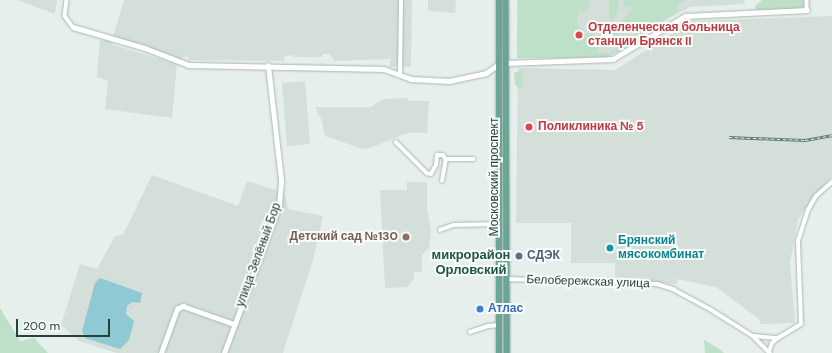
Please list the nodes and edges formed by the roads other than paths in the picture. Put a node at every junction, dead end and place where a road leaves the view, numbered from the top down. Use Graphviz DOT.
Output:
graph roads {
  1 [pos="67,0"];
  2 [pos="401,0"];
  3 [pos="499,0"];
  4 [pos="506,0"];
  5 [pos="807,0"];
  6 [pos="807,10"];
  7 [pos="73,27"];
  8 [pos="506,63"];
  9 [pos="499,64"];
  10 [pos="268,66"];
  11 [pos="400,74"];
  12 [pos="396,142"];
  13 [pos="446,159"];
  14 [pos="473,160"];
  15 [pos="442,181"];
  16 [pos="832,182"];
  17 [pos="500,224"];
  18 [pos="440,230"];
  19 [pos="506,279"];
  20 [pos="234,324"];
  21 [pos="500,326"];
  22 [pos="470,332"];
  23 [pos="753,336"];
  24 [pos="778,338"];
  25 [pos="769,352"];
  26 [pos="161,353"];
  27 [pos="224,353"];
  28 [pos="499,353"];
  29 [pos="507,353"];
  1 -- 7 [label="street"];
  2 -- 11 [label="street"];
  3 -- 9 [label="main road, Московский проспект"];
  4 -- 8 [label="main road, Московский проспект"];
  5 -- 6 [label="street"];
  6 -- 8 [label="street"];
  7 -- 10 [label="street"];
  8 -- 9 [label="main road"];
  8 -- 19 [label="main road, Московский проспект"];
  9 -- 11 [label="street"];
  9 -- 17 [label="main road, Московский проспект"];
  10 -- 11 [label="street"];
  10 -- 20 [label="street, улица Зелёный Бор"];
  12 -- 13 [label="street"];
  13 -- 14 [label="street"];
  13 -- 15 [label="street"];
  16 -- 24 [label="street"];
  17 -- 18 [label="street"];
  17 -- 21 [label="main road, Московский проспект"];
  19 -- 23 [label="street, Белобережская улица"];
  19 -- 29 [label="main road, Московский проспект"];
  20 -- 26 [label="street"];
  20 -- 27 [label="street, улица Зелёный Бор"];
  21 -- 22 [label="street"];
  21 -- 28 [label="main road, Московский проспект"];
  23 -- 24 [label="street, Белобережская улица"];
  23 -- 25 [label="street, Белобережская улица"];
  24 -- 25 [label="street"];
}
